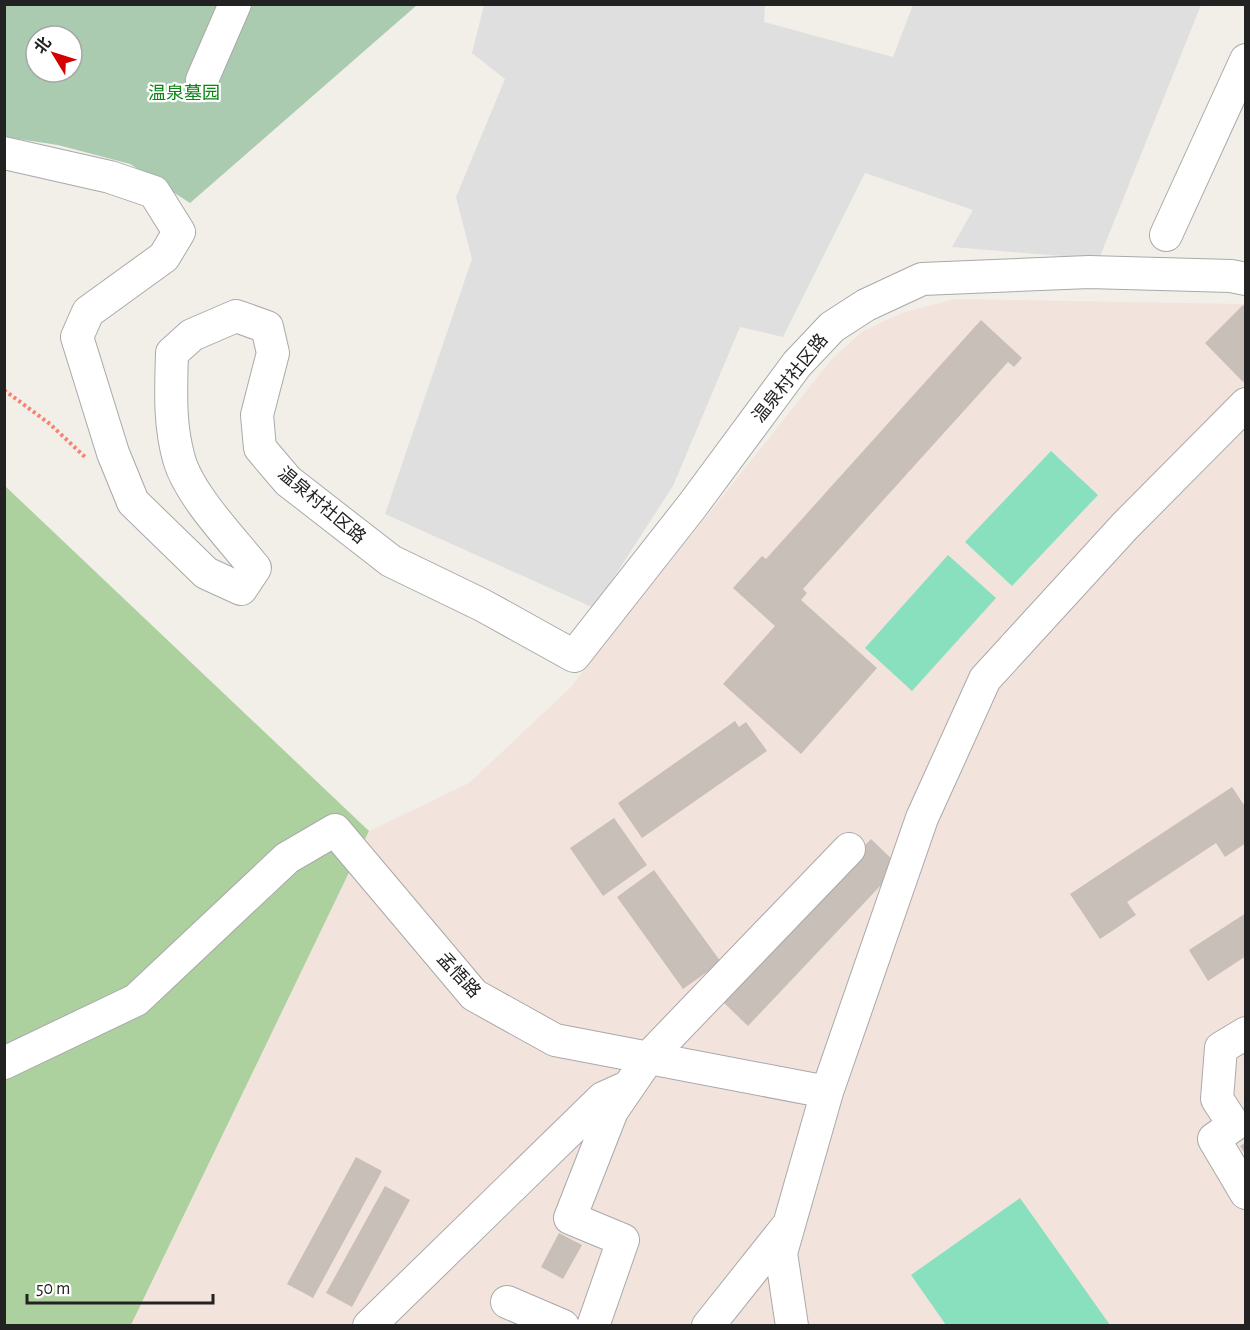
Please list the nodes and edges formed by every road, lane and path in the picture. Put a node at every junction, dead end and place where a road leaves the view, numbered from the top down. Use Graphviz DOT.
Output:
graph roads {
  1 [pos="235,4"];
  2 [pos="1245,60"];
  3 [pos="202,80"];
  4 [pos="4,153"];
  5 [pos="1166,235"];
  6 [pos="1245,279"];
  7 [pos="4,390"];
  8 [pos="1245,404"];
  9 [pos="91,463"];
  10 [pos="849,849"];
  11 [pos="1245,1033"];
  12 [pos="649,1057"];
  13 [pos="4,1063"];
  14 [pos="630,1086"];
  15 [pos="827,1092"];
  16 [pos="1245,1193"];
  17 [pos="789,1224"];
  18 [pos="507,1302"];
  19 [pos="369,1326"];
  20 [pos="563,1326"];
  21 [pos="592,1326"];
  22 [pos="708,1326"];
  23 [pos="792,1326"];
  1 -- 3 [label="street"];
  2 -- 5 [label="street"];
  4 -- 6 [label="street, 温泉村社区路"];
  7 -- 9 [label="path"];
  8 -- 15 [label="street"];
  10 -- 12 [label="street"];
  11 -- 16 [label="street"];
  12 -- 13 [label="street, 孟悟路"];
  12 -- 14 [label="street"];
  12 -- 15 [label="street, 孟悟路"];
  14 -- 19 [label="street"];
  14 -- 21 [label="street"];
  15 -- 17 [label="street"];
  17 -- 22 [label="street"];
  17 -- 23 [label="street"];
  18 -- 20 [label="street"];
}
